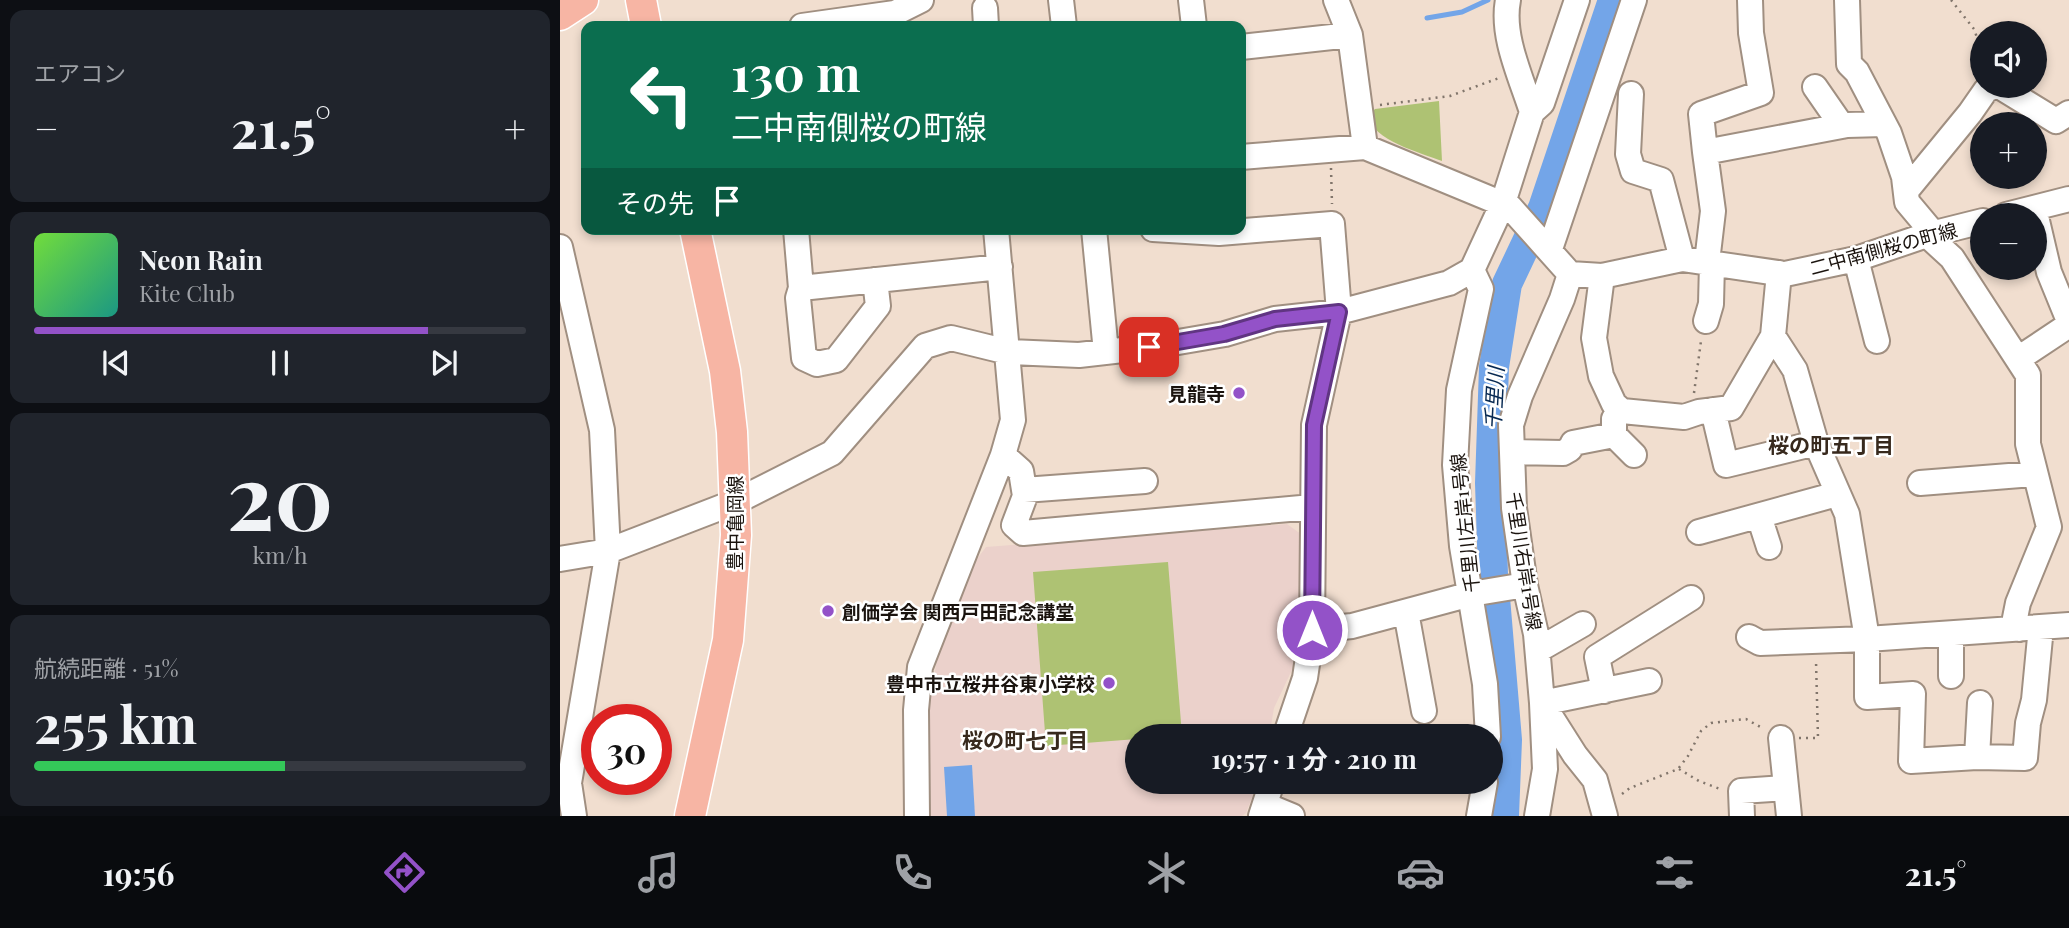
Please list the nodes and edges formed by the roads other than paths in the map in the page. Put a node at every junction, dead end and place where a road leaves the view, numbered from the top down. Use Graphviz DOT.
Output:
graph roads {
  1 [pos="583,0"];
  2 [pos="641,0"];
  3 [pos="920,0"];
  4 [pos="1061,0"];
  5 [pos="1191,0"];
  6 [pos="1508,0"];
  7 [pos="1577,0"];
  8 [pos="1634,0"];
  9 [pos="1751,0"];
  10 [pos="1847,0"];
  11 [pos="1338,1"];
  12 [pos="560,15"];
  13 [pos="645,21"];
  14 [pos="838,21"];
  15 [pos="1063,21"];
  16 [pos="1193,21"];
  17 [pos="1350,35"];
  18 [pos="1246,46"];
  19 [pos="1815,87"];
  20 [pos="1631,94"];
  21 [pos="1980,98"];
  22 [pos="2017,98"];
  23 [pos="1532,112"];
  24 [pos="2069,113"];
  25 [pos="1884,124"];
  26 [pos="1842,126"];
  27 [pos="1364,147"];
  28 [pos="1705,152"];
  29 [pos="1246,157"];
  30 [pos="1906,191"];
  31 [pos="2069,199"];
  32 [pos="1507,205"];
  33 [pos="2047,205"];
  34 [pos="1970,224"];
  35 [pos="1246,231"];
  36 [pos="1930,234"];
  37 [pos="696,235"];
  38 [pos="797,235"];
  39 [pos="997,235"];
  40 [pos="1095,235"];
  41 [pos="560,247"];
  42 [pos="1549,248"];
  43 [pos="1856,259"];
  44 [pos="1682,260"];
  45 [pos="1710,263"];
  46 [pos="2047,263"];
  47 [pos="1000,267"];
  48 [pos="1472,270"];
  49 [pos="1779,273"];
  50 [pos="1570,274"];
  51 [pos="1602,276"];
  52 [pos="875,280"];
  53 [pos="801,288"];
  54 [pos="566,295"];
  55 [pos="1339,312"];
  56 [pos="1706,321"];
  57 [pos="2069,323"];
  58 [pos="1773,336"];
  59 [pos="1877,341"];
  60 [pos="1008,352"];
  61 [pos="1106,352"];
  62 [pos="2018,359"];
  63 [pos="1614,404"];
  64 [pos="1703,413"];
  65 [pos="1614,435"];
  66 [pos="1816,443"];
  67 [pos="1512,452"];
  68 [pos="1003,455"];
  69 [pos="1634,455"];
  70 [pos="2035,474"];
  71 [pos="1145,481"];
  72 [pos="1920,483"];
  73 [pos="1024,490"];
  74 [pos="1838,494"];
  75 [pos="735,502"];
  76 [pos="1312,507"];
  77 [pos="1759,516"];
  78 [pos="1699,532"];
  79 [pos="1769,547"];
  80 [pos="608,551"];
  81 [pos="560,559"];
  82 [pos="1525,585"];
  83 [pos="1471,594"];
  84 [pos="1691,598"];
  85 [pos="1406,612"];
  86 [pos="1583,624"];
  87 [pos="2069,625"];
  88 [pos="2030,628"];
  89 [pos="1312,630"];
  90 [pos="1951,634"];
  91 [pos="1749,637"];
  92 [pos="1867,639"];
  93 [pos="1538,650"];
  94 [pos="1951,676"];
  95 [pos="1649,681"];
  96 [pos="1604,691"];
  97 [pos="1542,703"];
  98 [pos="1980,703"];
  99 [pos="1424,711"];
  100 [pos="1290,724"];
  101 [pos="1487,724"];
  102 [pos="1781,738"];
  103 [pos="1977,757"];
  104 [pos="564,783"];
  105 [pos="1786,788"];
  106 [pos="1483,794"];
  107 [pos="1266,801"];
  108 [pos="1604,810"];
  109 [pos="574,816"];
  110 [pos="690,816"];
  111 [pos="917,816"];
  112 [pos="1292,816"];
  113 [pos="1479,816"];
  114 [pos="1537,816"];
  115 [pos="1742,816"];
  116 [pos="1789,816"];
  1 -- 12 [label="main road"];
  2 -- 13 [label="main road"];
  3 -- 14 [label="street"];
  4 -- 15 [label="street"];
  5 -- 16 [label="street"];
  6 -- 23 [label="street"];
  7 -- 23 [label="street"];
  8 -- 42 [label="street"];
  9 -- 28 [label="street"];
  10 -- 25 [label="street"];
  11 -- 17 [label="street"];
  17 -- 18 [label="street"];
  17 -- 27 [label="street"];
  19 -- 26 [label="street"];
  20 -- 44 [label="street"];
  21 -- 30 [label="street"];
  22 -- 24 [label="street"];
  23 -- 32 [label="street"];
  25 -- 26 [label="street"];
  25 -- 30 [label="street"];
  26 -- 28 [label="street"];
  27 -- 29 [label="street"];
  27 -- 32 [label="street"];
  28 -- 45 [label="street"];
  30 -- 36 [label="street"];
  31 -- 33 [label="street"];
  32 -- 42 [label="street"];
  32 -- 48 [label="street"];
  34 -- 36 [label="street, 二中南側桜の町線"];
  35 -- 55 [label="street"];
  36 -- 43 [label="street, 二中南側桜の町線"];
  36 -- 62 [label="street"];
  37 -- 75 [label="main road, 豊中亀岡線"];
  38 -- 53 [label="street"];
  39 -- 47 [label="street"];
  40 -- 61 [label="street"];
  41 -- 54 [label="street"];
  42 -- 50 [label="street"];
  43 -- 49 [label="street, 二中南側桜の町線"];
  43 -- 59 [label="street"];
  44 -- 45 [label="street, 二中南側桜の町線"];
  44 -- 51 [label="street, 二中南側桜の町線"];
  45 -- 49 [label="street, 二中南側桜の町線"];
  45 -- 56 [label="street"];
  46 -- 57 [label="street"];
  47 -- 52 [label="street"];
  47 -- 60 [label="street"];
  48 -- 55 [label="street"];
  48 -- 83 [label="street, 千里川左岸1号線"];
  49 -- 58 [label="street"];
  50 -- 51 [label="street, 二中南側桜の町線"];
  50 -- 67 [label="street, 千里川右岸1号線"];
  51 -- 63 [label="street"];
  52 -- 53 [label="street"];
  52 -- 53 [label="street"];
  54 -- 80 [label="street"];
  55 -- 61 [label="street"];
  55 -- 76 [label="street"];
  57 -- 62 [label="street"];
  58 -- 64 [label="street"];
  58 -- 66 [label="street"];
  60 -- 61 [label="street"];
  60 -- 68 [label="street"];
  60 -- 75 [label="street"];
  62 -- 70 [label="street"];
  63 -- 64 [label="street"];
  63 -- 65 [label="street"];
  64 -- 66 [label="street"];
  65 -- 67 [label="street"];
  65 -- 69 [label="street"];
  66 -- 74 [label="street"];
  67 -- 82 [label="street, 千里川右岸1号線"];
  68 -- 73 [label="street"];
  68 -- 111 [label="street"];
  70 -- 72 [label="street"];
  70 -- 88 [label="street"];
  71 -- 73 [label="street"];
  73 -- 76 [label="street"];
  74 -- 77 [label="street"];
  74 -- 92 [label="street"];
  75 -- 80 [label="street"];
  75 -- 110 [label="main road, 豊中亀岡線"];
  76 -- 89 [label="street"];
  77 -- 78 [label="street"];
  77 -- 79 [label="street"];
  80 -- 81 [label="street"];
  80 -- 104 [label="street"];
  82 -- 83 [label="street"];
  82 -- 93 [label="street, 千里川右岸1号線"];
  83 -- 85 [label="street"];
  83 -- 101 [label="street, 千里川左岸1号線"];
  84 -- 96 [label="street"];
  85 -- 89 [label="street"];
  85 -- 99 [label="street"];
  86 -- 93 [label="street"];
  87 -- 88 [label="street"];
  88 -- 90 [label="street"];
  88 -- 103 [label="street"];
  89 -- 100 [label="street"];
  90 -- 92 [label="street"];
  90 -- 94 [label="street"];
  91 -- 92 [label="street"];
  92 -- 103 [label="street"];
  93 -- 97 [label="street, 千里川右岸1号線"];
  95 -- 96 [label="street"];
  96 -- 97 [label="street"];
  97 -- 108 [label="street"];
  97 -- 114 [label="street, 千里川右岸1号線"];
  98 -- 103 [label="street"];
  102 -- 105 [label="street"];
  104 -- 109 [label="street"];
  105 -- 115 [label="street"];
  105 -- 116 [label="street"];
  106 -- 113 [label="street"];
  107 -- 112 [label="street"];
}
